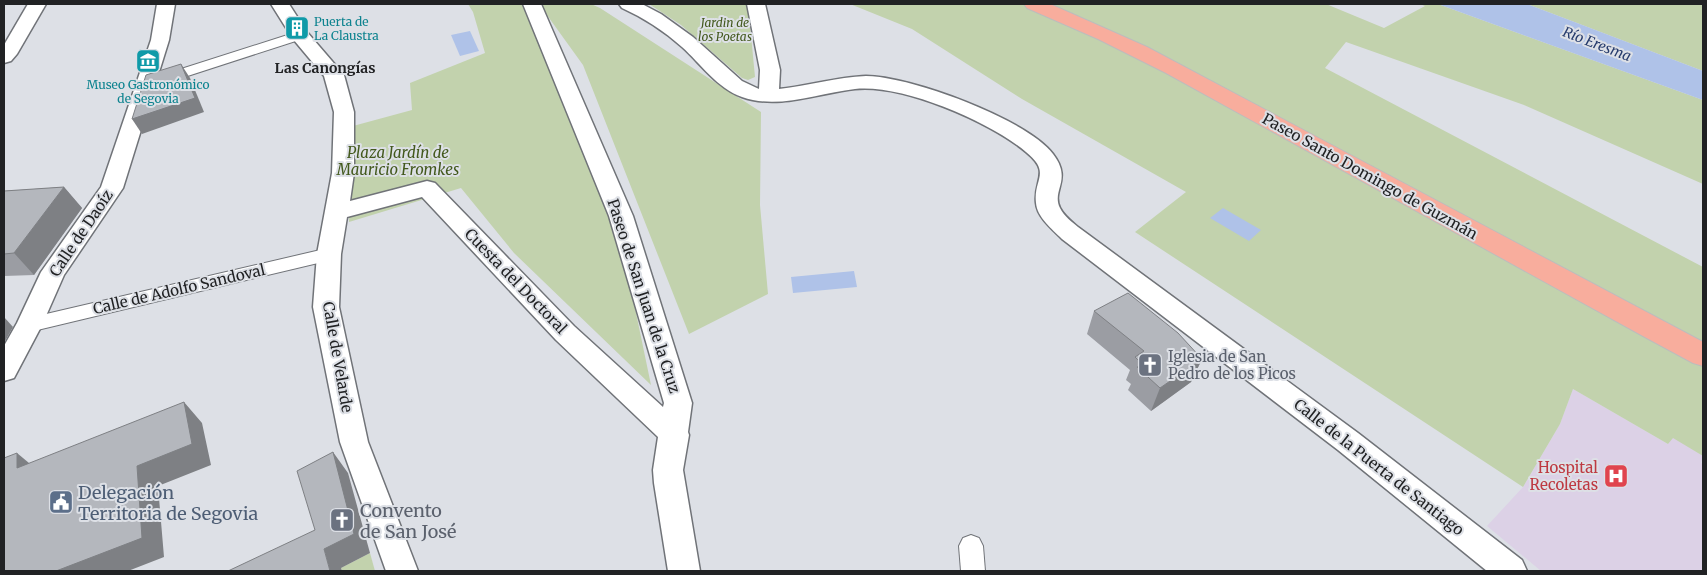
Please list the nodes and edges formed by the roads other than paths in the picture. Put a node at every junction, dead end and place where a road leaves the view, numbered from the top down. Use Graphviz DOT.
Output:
graph roads {
  1 [pos="37,4"];
  2 [pos="166,4"];
  3 [pos="280,4"];
  4 [pos="532,4"];
  5 [pos="628,4"];
  6 [pos="756,4"];
  7 [pos="1034,4"];
  8 [pos="300,35"];
  9 [pos="4,57"];
  10 [pos="144,86"];
  11 [pos="769,94"];
  12 [pos="338,212"];
  13 [pos="329,254"];
  14 [pos="29,325"];
  15 [pos="1703,355"];
  16 [pos="4,370"];
  17 [pos="675,434"];
  18 [pos="971,546"];
  19 [pos="402,571"];
  20 [pos="684,571"];
  21 [pos="973,571"];
  22 [pos="1511,571"];
  1 -- 9 [label="street"];
  2 -- 10 [label="street, Calle de Daoíz"];
  3 -- 8 [label="street, Calle de Velarde"];
  4 -- 17 [label="street, Paseo de San Juan de la Cruz"];
  5 -- 11 [label="street"];
  6 -- 11 [label="street"];
  7 -- 15 [label="main road, Paseo Santo Domingo de Guzmán"];
  8 -- 10 [label="street"];
  8 -- 12 [label="street, Calle de Velarde"];
  10 -- 14 [label="street, Calle de Daoíz"];
  11 -- 22 [label="street, Calle de la Puerta de Santiago"];
  12 -- 13 [label="street, Calle de Velarde"];
  12 -- 17 [label="street, Cuesta del Doctoral"];
  13 -- 14 [label="street, Calle de Adolfo Sandoval"];
  13 -- 19 [label="street, Calle de Velarde"];
  14 -- 16 [label="street, Calle de Daoíz"];
  17 -- 20 [label="street, Paseo de San Juan de la Cruz"];
  18 -- 21 [label="street"];
}
